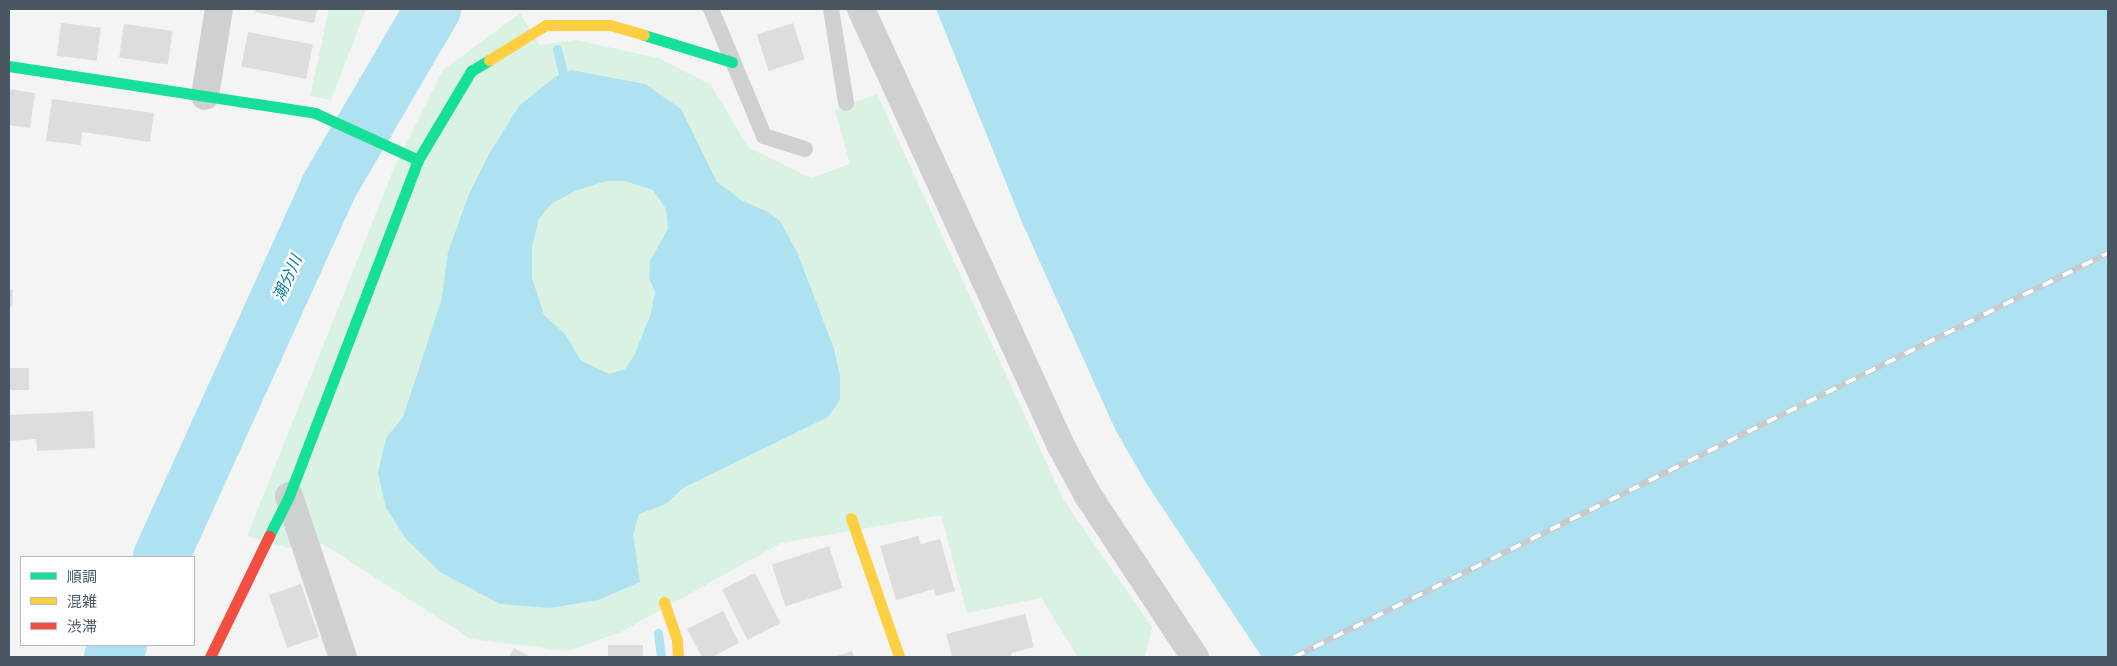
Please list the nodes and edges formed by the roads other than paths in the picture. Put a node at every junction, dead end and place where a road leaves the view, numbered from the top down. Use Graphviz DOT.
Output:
graph roads {
  1 [pos="219,9"];
  2 [pos="711,9"];
  3 [pos="831,9"];
  4 [pos="861,9"];
  5 [pos="732,62"];
  6 [pos="9,66"];
  7 [pos="205,96"];
  8 [pos="846,103"];
  9 [pos="805,149"];
  10 [pos="418,160"];
  11 [pos="289,496"];
  12 [pos="851,518"];
  13 [pos="664,602"];
  14 [pos="1191,656"];
  15 [pos="210,657"];
  16 [pos="343,657"];
  17 [pos="678,657"];
  18 [pos="899,657"];
  1 -- 7 [label="street"];
  2 -- 5 [label="lane"];
  3 -- 8 [label="lane"];
  4 -- 14 [label="street"];
  5 -- 9 [label="lane"];
  5 -- 10 [label="street"];
  6 -- 7 [label="street"];
  7 -- 10 [label="street"];
  10 -- 11 [label="street"];
  11 -- 15 [label="street"];
  11 -- 16 [label="street"];
  12 -- 18 [label="street"];
  13 -- 17 [label="street"];
}
